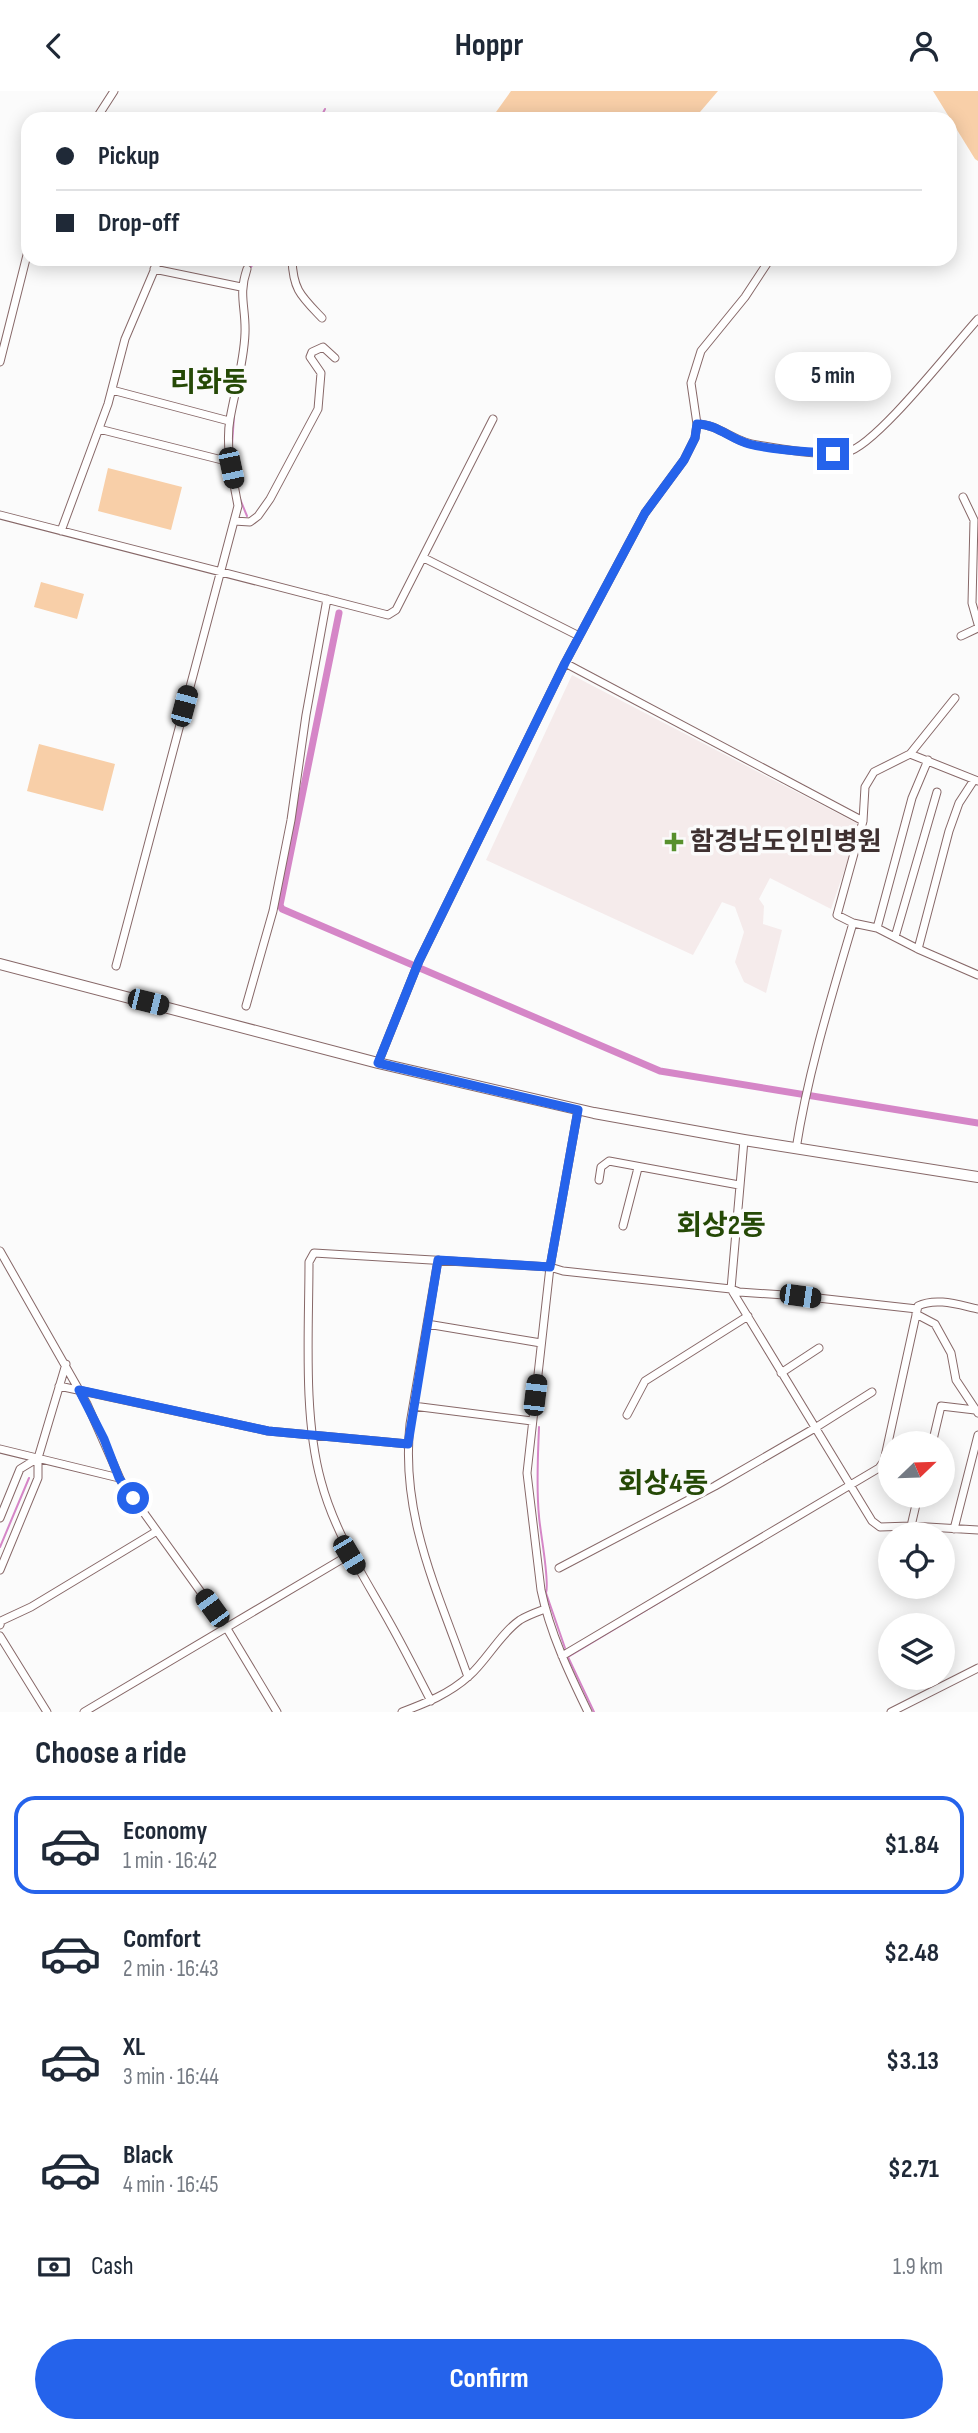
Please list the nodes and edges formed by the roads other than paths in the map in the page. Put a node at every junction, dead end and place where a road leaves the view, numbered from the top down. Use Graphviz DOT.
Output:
graph roads {
  1 [pos="114,91"];
  2 [pos="100,112"];
  3 [pos="24,266"];
  4 [pos="156,266"];
  5 [pos="292,266"];
  6 [pos="765,266"];
  7 [pos="247,268"];
  8 [pos="154,269"];
  9 [pos="241,287"];
  10 [pos="322,317"];
  11 [pos="978,319"];
  12 [pos="335,358"];
  13 [pos="0,362"];
  14 [pos="111,390"];
  15 [pos="493,419"];
  16 [pos="229,421"];
  17 [pos="697,424"];
  18 [pos="99,429"];
  19 [pos="230,462"];
  20 [pos="963,497"];
  21 [pos="0,515"];
  22 [pos="234,521"];
  23 [pos="61,531"];
  24 [pos="424,558"];
  25 [pos="219,573"];
  26 [pos="327,599"];
  27 [pos="978,626"];
  28 [pos="579,636"];
  29 [pos="961,636"];
  30 [pos="565,663"];
  31 [pos="956,698"];
  32 [pos="910,754"];
  33 [pos="928,760"];
  34 [pos="976,780"];
  35 [pos="937,792"];
  36 [pos="863,821"];
  37 [pos="853,923"];
  38 [pos="877,928"];
  39 [pos="895,937"];
  40 [pos="918,949"];
  41 [pos="0,964"];
  42 [pos="116,965"];
  43 [pos="978,975"];
  44 [pos="246,1006"];
  45 [pos="378,1063"];
  46 [pos="578,1110"];
  47 [pos="744,1140"];
  48 [pos="796,1149"];
  49 [pos="638,1168"];
  50 [pos="978,1177"];
  51 [pos="599,1180"];
  52 [pos="739,1185"];
  53 [pos="623,1226"];
  54 [pos="0,1251"];
  55 [pos="438,1260"];
  56 [pos="550,1267"];
  57 [pos="731,1289"];
  58 [pos="978,1309"];
  59 [pos="917,1311"];
  60 [pos="748,1316"];
  61 [pos="427,1324"];
  62 [pos="541,1343"];
  63 [pos="819,1348"];
  64 [pos="66,1364"];
  65 [pos="781,1373"];
  66 [pos="59,1386"];
  67 [pos="79,1390"];
  68 [pos="872,1392"];
  69 [pos="414,1406"];
  70 [pos="976,1411"];
  71 [pos="628,1415"];
  72 [pos="532,1420"];
  73 [pos="815,1428"];
  74 [pos="935,1431"];
  75 [pos="312,1435"];
  76 [pos="978,1435"];
  77 [pos="408,1444"];
  78 [pos="0,1449"];
  79 [pos="38,1458"];
  80 [pos="119,1478"];
  81 [pos="851,1486"];
  82 [pos="0,1518"];
  83 [pos="955,1525"];
  84 [pos="878,1526"];
  85 [pos="955,1529"];
  86 [pos="978,1530"];
  87 [pos="156,1531"];
  88 [pos="349,1555"];
  89 [pos="559,1568"];
  90 [pos="0,1570"];
  91 [pos="545,1609"];
  92 [pos="0,1625"];
  93 [pos="226,1627"];
  94 [pos="0,1636"];
  95 [pos="562,1656"];
  96 [pos="978,1668"];
  97 [pos="468,1677"];
  98 [pos="431,1702"];
  99 [pos="47,1712"];
  100 [pos="84,1712"];
  101 [pos="277,1712"];
  102 [pos="402,1712"];
  103 [pos="588,1712"];
  104 [pos="891,1712"];
  1 -- 2 [label="street"];
  3 -- 13 [label="street"];
  4 -- 8 [label="street"];
  5 -- 10 [label="street"];
  6 -- 17 [label="street"];
  7 -- 9 [label="street"];
  8 -- 9 [label="street"];
  8 -- 14 [label="street"];
  9 -- 16 [label="street"];
  11 -- 17 [label="street"];
  12 -- 22 [label="street"];
  14 -- 16 [label="street"];
  14 -- 18 [label="street"];
  15 -- 24 [label="street"];
  16 -- 19 [label="street"];
  17 -- 28 [label="street"];
  18 -- 19 [label="street"];
  18 -- 23 [label="street"];
  19 -- 22 [label="street"];
  20 -- 27 [label="street"];
  21 -- 23 [label="street"];
  22 -- 25 [label="street"];
  23 -- 25 [label="street"];
  24 -- 26 [label="street"];
  24 -- 28 [label="street"];
  25 -- 26 [label="street"];
  25 -- 42 [label="street"];
  26 -- 44 [label="street"];
  27 -- 29 [label="street"];
  28 -- 30 [label="street"];
  30 -- 36 [label="street"];
  30 -- 45 [label="street"];
  31 -- 32 [label="street"];
  32 -- 33 [label="street"];
  32 -- 36 [label="street"];
  33 -- 34 [label="street"];
  33 -- 38 [label="street"];
  34 -- 40 [label="street"];
  35 -- 39 [label="street"];
  36 -- 37 [label="street"];
  37 -- 38 [label="street"];
  37 -- 48 [label="street"];
  38 -- 39 [label="street"];
  39 -- 40 [label="street"];
  40 -- 43 [label="street"];
  41 -- 45 [label="highway"];
  45 -- 46 [label="highway"];
  46 -- 47 [label="highway"];
  46 -- 56 [label="street"];
  47 -- 48 [label="highway"];
  47 -- 52 [label="street"];
  48 -- 50 [label="highway"];
  49 -- 51 [label="street"];
  49 -- 52 [label="street"];
  49 -- 53 [label="street"];
  52 -- 57 [label="street"];
  54 -- 64 [label="street"];
  55 -- 56 [label="street"];
  55 -- 61 [label="street"];
  55 -- 75 [label="street"];
  56 -- 57 [label="street"];
  56 -- 62 [label="street"];
  57 -- 59 [label="street"];
  57 -- 60 [label="street"];
  58 -- 59 [label="street"];
  59 -- 70 [label="street"];
  59 -- 81 [label="street"];
  60 -- 65 [label="street"];
  60 -- 71 [label="street"];
  61 -- 62 [label="street"];
  61 -- 69 [label="street"];
  62 -- 72 [label="street"];
  63 -- 65 [label="street"];
  64 -- 66 [label="street"];
  64 -- 67 [label="street"];
  65 -- 73 [label="street"];
  66 -- 67 [label="street"];
  66 -- 79 [label="street"];
  67 -- 75 [label="street"];
  67 -- 80 [label="street"];
  68 -- 73 [label="street"];
  69 -- 72 [label="street"];
  69 -- 77 [label="street"];
  70 -- 74 [label="street"];
  72 -- 91 [label="street"];
  73 -- 81 [label="street"];
  73 -- 89 [label="street"];
  75 -- 77 [label="street"];
  75 -- 88 [label="street"];
  76 -- 83 [label="street"];
  77 -- 97 [label="street"];
  78 -- 79 [label="street"];
  79 -- 80 [label="street"];
  79 -- 82 [label="street"];
  79 -- 90 [label="street"];
  80 -- 87 [label="street"];
  81 -- 84 [label="street"];
  81 -- 95 [label="street"];
  85 -- 86 [label="street"];
  87 -- 92 [label="street"];
  87 -- 93 [label="street"];
  88 -- 93 [label="street"];
  88 -- 98 [label="street"];
  91 -- 95 [label="street"];
  91 -- 97 [label="street"];
  93 -- 100 [label="street"];
  93 -- 101 [label="street"];
  94 -- 99 [label="street"];
  95 -- 103 [label="street"];
  96 -- 104 [label="street"];
  97 -- 98 [label="street"];
  98 -- 102 [label="street"];
}
